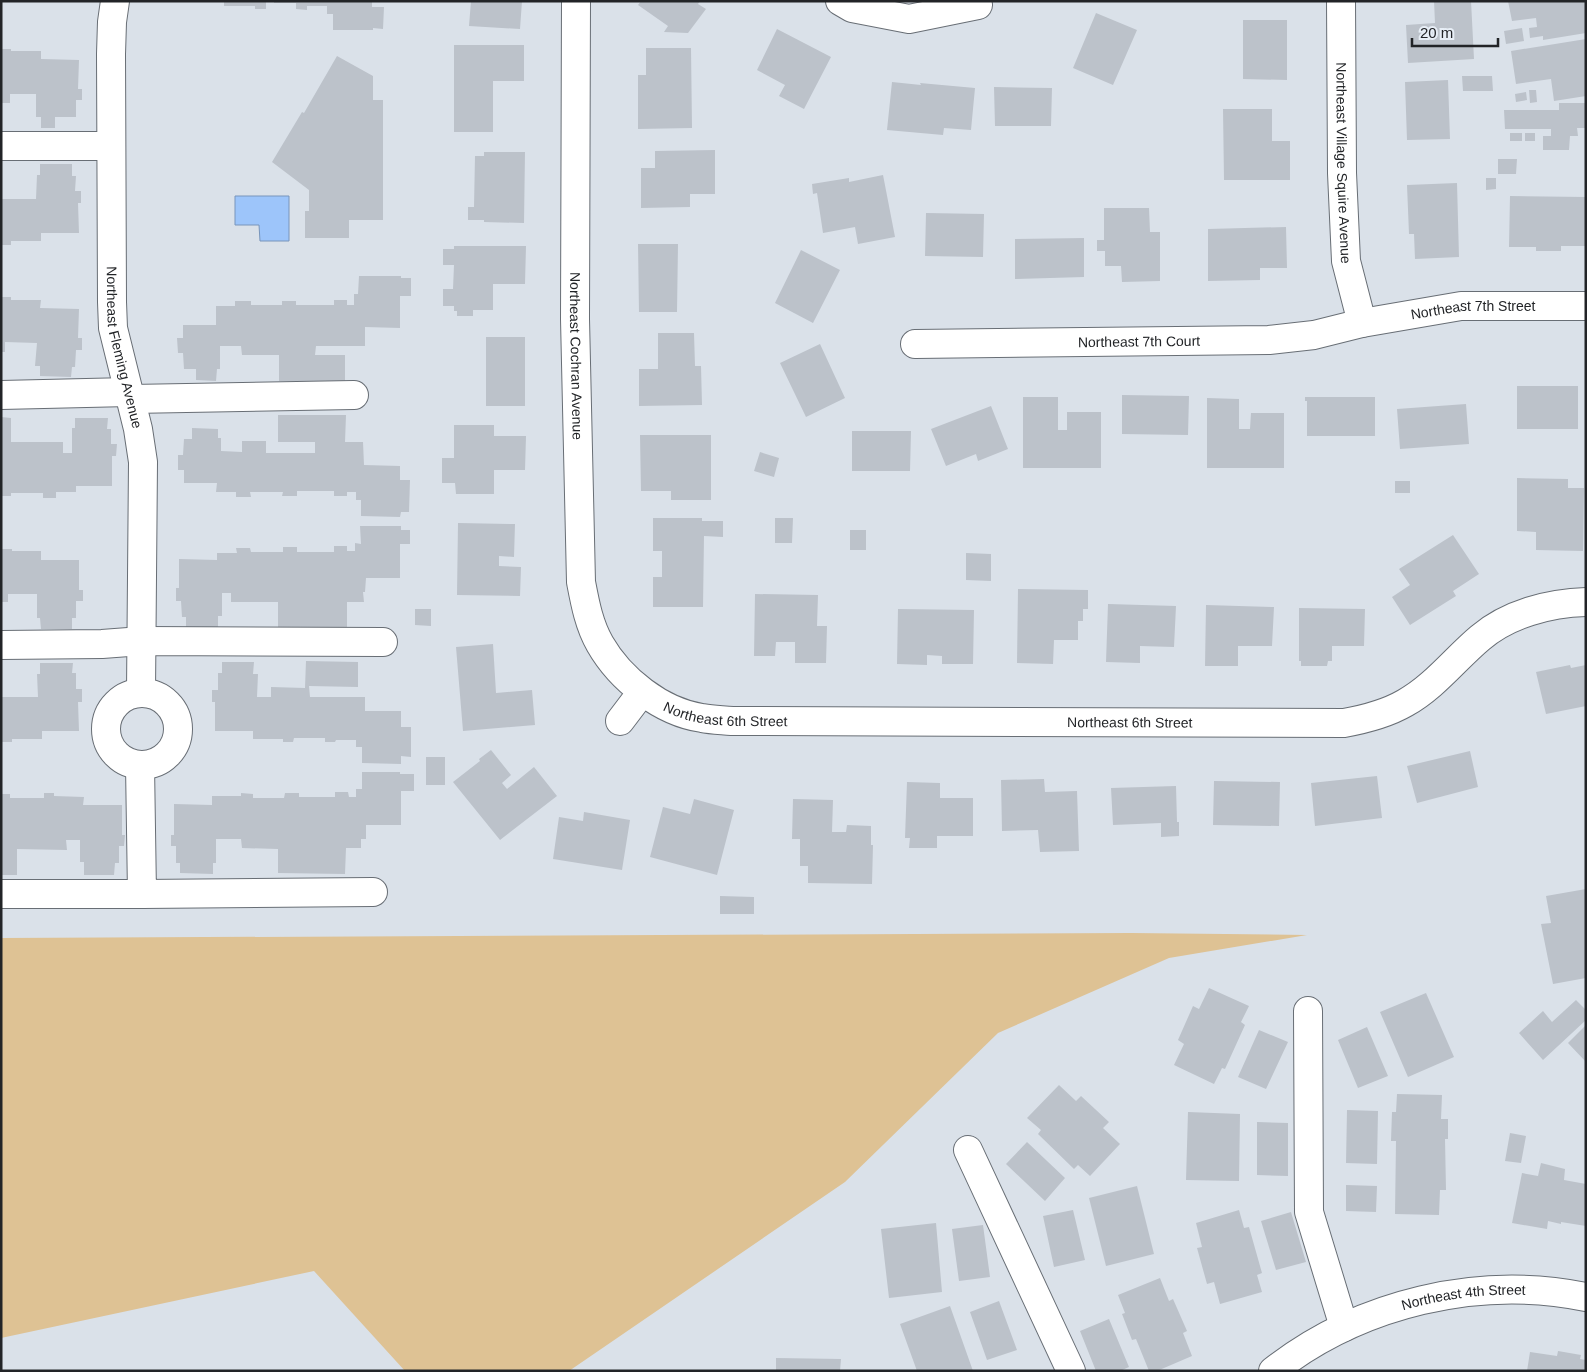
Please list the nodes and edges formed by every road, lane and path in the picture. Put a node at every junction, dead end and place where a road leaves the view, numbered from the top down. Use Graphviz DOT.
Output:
graph roads {
  1 [pos="115,1"];
  2 [pos="576,1"];
  3 [pos="840,1"];
  4 [pos="1340,1"];
  5 [pos="978,5"];
  6 [pos="1,146"];
  7 [pos="112,146"];
  8 [pos="1586,306"];
  9 [pos="1362,323"];
  10 [pos="914,344"];
  11 [pos="1,395"];
  12 [pos="130,395"];
  13 [pos="354,395"];
  14 [pos="1586,602"];
  15 [pos="142,641"];
  16 [pos="383,642"];
  17 [pos="1,645"];
  18 [pos="141,692"];
  19 [pos="642,692"];
  20 [pos="620,721"];
  21 [pos="140,765"];
  22 [pos="373,892"];
  23 [pos="1,894"];
  24 [pos="142,894"];
  25 [pos="1308,1010"];
  26 [pos="968,1150"];
  27 [pos="1586,1296"];
  28 [pos="1344,1327"];
  29 [pos="1071,1371"];
  30 [pos="1273,1371"];
  1 -- 7 [label="street, Northeast Fleming Avenue"];
  2 -- 19 [label="street, Northeast Cochran Avenue"];
  3 -- 5 [label="street"];
  4 -- 9 [label="street, Northeast Village Squire Avenue"];
  6 -- 7 [label="street"];
  7 -- 12 [label="street, Northeast Fleming Avenue"];
  8 -- 9 [label="street, Northeast 7th Street"];
  9 -- 10 [label="street, Northeast 7th Court"];
  11 -- 12 [label="street"];
  12 -- 13 [label="street"];
  12 -- 15 [label="street, Northeast Fleming Avenue"];
  14 -- 19 [label="street, Northeast 6th Street"];
  15 -- 16 [label="street"];
  15 -- 17 [label="street"];
  15 -- 18 [label="street, Northeast Fleming Avenue"];
  18 -- 21 [label="street"];
  18 -- 21 [label="street"];
  19 -- 20 [label="street"];
  21 -- 24 [label="street"];
  22 -- 24 [label="street"];
  23 -- 24 [label="street"];
  25 -- 28 [label="street"];
  26 -- 29 [label="street"];
  27 -- 28 [label="street, Northeast 4th Street"];
  28 -- 30 [label="street"];
}
